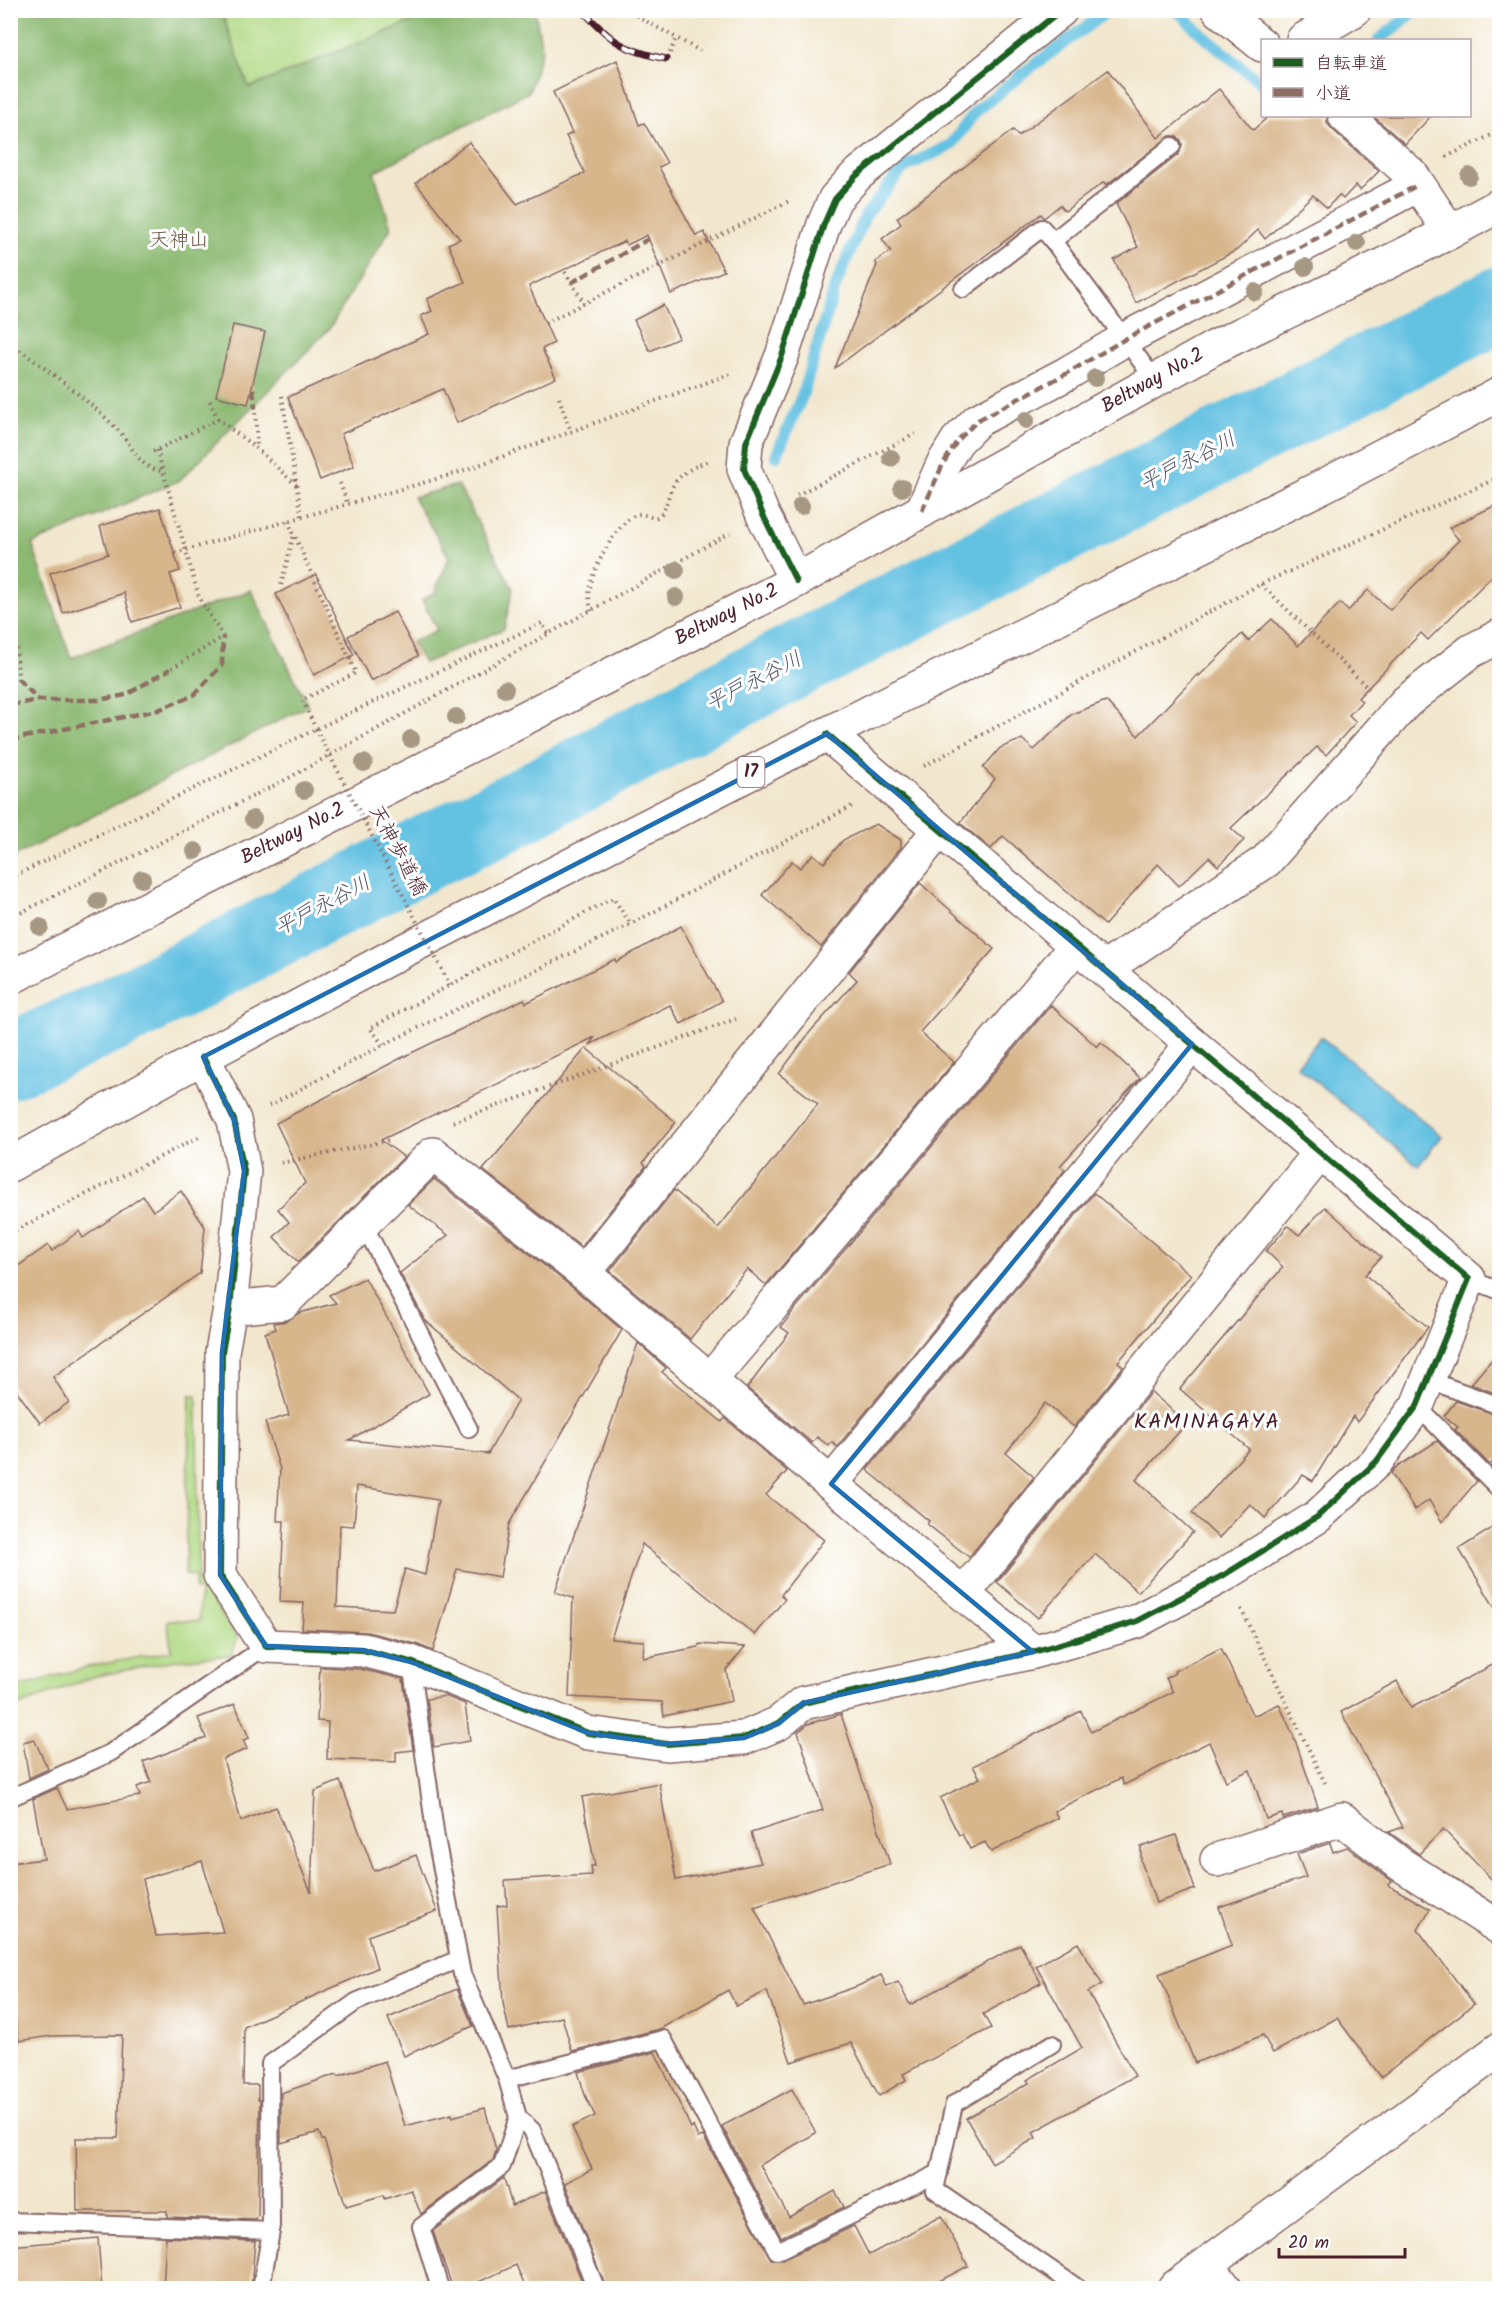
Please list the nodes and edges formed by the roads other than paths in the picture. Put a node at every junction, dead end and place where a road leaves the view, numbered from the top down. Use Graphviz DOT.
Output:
graph roads {
  1 [pos="1061,10"];
  2 [pos="1220,10"];
  3 [pos="1354,10"];
  4 [pos="1305,39"];
  5 [pos="1261,43"];
  6 [pos="1346,117"];
  7 [pos="1173,146"];
  8 [pos="1418,185"];
  9 [pos="1500,205"];
  10 [pos="1450,232"];
  11 [pos="1053,241"];
  12 [pos="963,289"];
  13 [pos="1125,339"];
  14 [pos="1154,379"];
  15 [pos="1500,394"];
  16 [pos="922,511"];
  17 [pos="796,581"];
  18 [pos="1500,636"];
  19 [pos="826,734"];
  20 [pos="939,830"];
  21 [pos="1076,946"];
  22 [pos="1104,969"];
  23 [pos="10,978"];
  24 [pos="1192,1044"];
  25 [pos="203,1057"];
  26 [pos="1320,1153"];
  27 [pos="10,1165"];
  28 [pos="363,1223"];
  29 [pos="584,1274"];
  30 [pos="1469,1279"];
  31 [pos="1500,1291"];
  32 [pos="230,1308"];
  33 [pos="710,1380"];
  34 [pos="1423,1393"];
  35 [pos="1500,1406"];
  36 [pos="469,1429"];
  37 [pos="831,1484"];
  38 [pos="1500,1491"];
  39 [pos="964,1593"];
  40 [pos="266,1646"];
  41 [pos="1033,1652"];
  42 [pos="411,1662"];
  43 [pos="10,1798"];
  44 [pos="1217,1860"];
  45 [pos="1500,1928"];
  46 [pos="459,1959"];
  47 [pos="1052,2044"];
  48 [pos="1496,2056"];
  49 [pos="507,2079"];
  50 [pos="518,2116"];
  51 [pos="939,2174"];
  52 [pos="10,2221"];
  53 [pos="271,2231"];
  54 [pos="1216,2277"];
  55 [pos="261,2289"];
  56 [pos="440,2289"];
  57 [pos="596,2289"];
  58 [pos="1078,2289"];
  59 [pos="1174,2289"];
  1 -- 17 [label="street"];
  2 -- 5 [label="street"];
  3 -- 4 [label="street"];
  6 -- 8 [label="street"];
  7 -- 11 [label="lane"];
  8 -- 10 [label="street"];
  8 -- 13 [label="street"];
  9 -- 10 [label="street, Beltway No.2"];
  10 -- 14 [label="street, Beltway No.2"];
  11 -- 12 [label="lane"];
  11 -- 13 [label="lane"];
  13 -- 14 [label="lane"];
  13 -- 16 [label="street"];
  14 -- 16 [label="street, Beltway No.2"];
  15 -- 19 [label="street, 17"];
  16 -- 17 [label="street, Beltway No.2"];
  17 -- 23 [label="street, Beltway No.2"];
  18 -- 22 [label="street"];
  19 -- 20 [label="street"];
  19 -- 25 [label="street, 17"];
  20 -- 21 [label="street"];
  20 -- 29 [label="street"];
  21 -- 22 [label="street"];
  21 -- 33 [label="street"];
  22 -- 24 [label="street"];
  24 -- 26 [label="street"];
  24 -- 37 [label="street"];
  25 -- 27 [label="street, 17"];
  25 -- 32 [label="street"];
  26 -- 30 [label="street"];
  26 -- 39 [label="street"];
  28 -- 29 [label="street"];
  28 -- 32 [label="street"];
  28 -- 36 [label="lane"];
  29 -- 33 [label="street"];
  30 -- 31 [label="lane"];
  30 -- 34 [label="street"];
  32 -- 40 [label="street"];
  33 -- 37 [label="street"];
  34 -- 35 [label="lane"];
  34 -- 38 [label="lane"];
  34 -- 41 [label="street"];
  37 -- 39 [label="street"];
  39 -- 41 [label="street"];
  40 -- 42 [label="street"];
  40 -- 43 [label="lane"];
  41 -- 42 [label="street"];
  42 -- 46 [label="lane"];
  44 -- 45 [label="street"];
  46 -- 49 [label="lane"];
  46 -- 53 [label="lane"];
  47 -- 51 [label="lane"];
  48 -- 54 [label="street"];
  49 -- 50 [label="lane"];
  49 -- 51 [label="lane"];
  50 -- 56 [label="lane"];
  50 -- 57 [label="lane"];
  51 -- 58 [label="lane"];
  52 -- 53 [label="lane"];
  53 -- 55 [label="lane"];
  54 -- 59 [label="street"];
}
